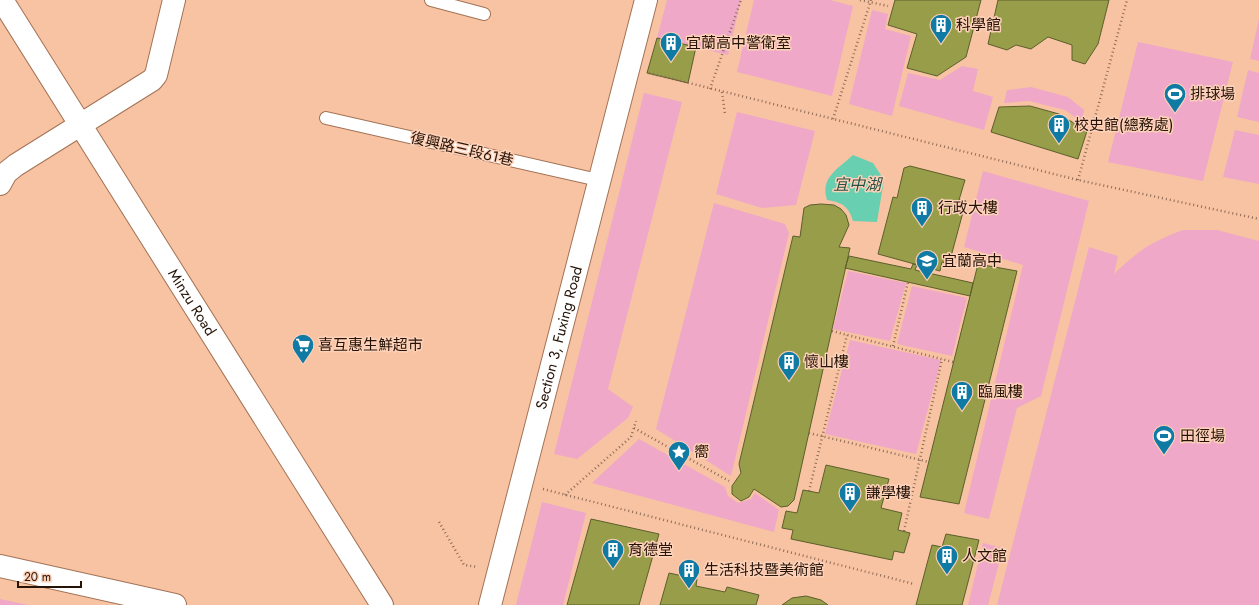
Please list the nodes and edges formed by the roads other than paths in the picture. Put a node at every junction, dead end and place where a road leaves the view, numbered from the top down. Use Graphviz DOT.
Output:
graph roads {
  1 [pos="2,0"];
  2 [pos="174,0"];
  3 [pos="431,0"];
  4 [pos="646,0"];
  5 [pos="484,14"];
  6 [pos="326,118"];
  7 [pos="81,124"];
  8 [pos="2,176"];
  9 [pos="598,180"];
  10 [pos="0,566"];
  11 [pos="175,605"];
  12 [pos="382,605"];
  13 [pos="490,605"];
  1 -- 7 [label="street, Minzu Road"];
  2 -- 7 [label="street"];
  3 -- 5 [label="lane"];
  4 -- 9 [label="street, Section 3, Fuxing Road"];
  6 -- 9 [label="lane, 復興路三段61巷"];
  7 -- 8 [label="street"];
  7 -- 12 [label="street, Minzu Road"];
  9 -- 13 [label="street, Section 3, Fuxing Road"];
  10 -- 11 [label="street"];
}
